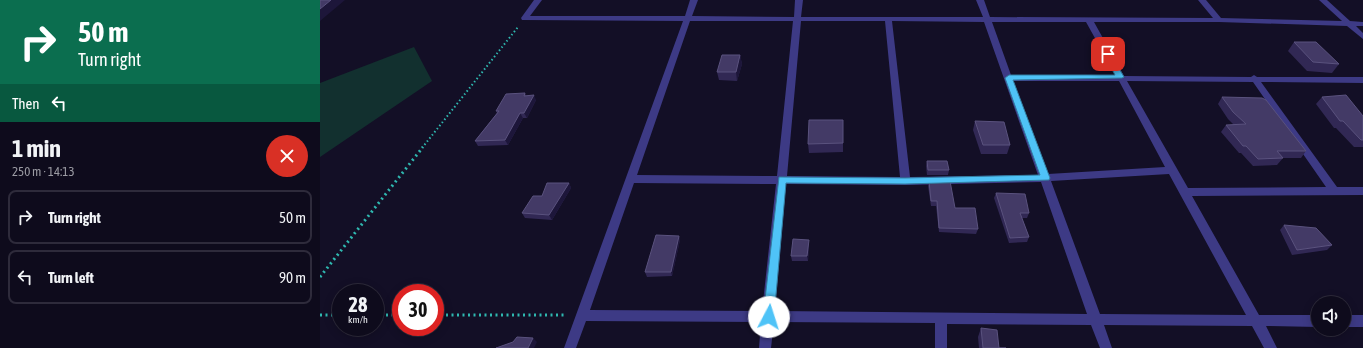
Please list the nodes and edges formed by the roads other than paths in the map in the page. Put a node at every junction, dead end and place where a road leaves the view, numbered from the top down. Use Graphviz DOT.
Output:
graph roads {
  1 [pos="538,0"];
  2 [pos="694,0"];
  3 [pos="799,0"];
  4 [pos="980,0"];
  5 [pos="1202,0"];
  6 [pos="1323,0"];
  7 [pos="687,19"];
  8 [pos="798,19"];
  9 [pos="888,19"];
  10 [pos="987,19"];
  11 [pos="1089,20"];
  12 [pos="1219,20"];
  13 [pos="1348,24"];
  14 [pos="1363,24"];
  15 [pos="1363,37"];
  16 [pos="1120,77"];
  17 [pos="1009,78"];
  18 [pos="1254,78"];
  19 [pos="1363,80"];
  20 [pos="1173,170"];
  21 [pos="630,178"];
  22 [pos="1046,178"];
  23 [pos="782,180"];
  24 [pos="905,181"];
  25 [pos="1334,191"];
  26 [pos="1363,191"];
  27 [pos="1185,192"];
  28 [pos="581,315"];
  29 [pos="769,317"];
  30 [pos="941,318"];
  31 [pos="1096,319"];
  32 [pos="1256,320"];
  33 [pos="1311,321"];
  34 [pos="1351,321"];
  35 [pos="1363,321"];
  36 [pos="570,348"];
  37 [pos="765,348"];
  38 [pos="941,348"];
  39 [pos="1106,348"];
  40 [pos="1271,348"];
  1 -- 7 [label="street"];
  2 -- 7 [label="street"];
  3 -- 8 [label="street"];
  4 -- 10 [label="street"];
  5 -- 12 [label="street"];
  6 -- 13 [label="street"];
  7 -- 8 [label="street"];
  7 -- 21 [label="street"];
  8 -- 9 [label="street"];
  8 -- 23 [label="street"];
  9 -- 10 [label="street"];
  9 -- 24 [label="street"];
  10 -- 11 [label="street"];
  10 -- 17 [label="street"];
  11 -- 12 [label="street"];
  11 -- 16 [label="street"];
  12 -- 13 [label="street"];
  13 -- 14 [label="street"];
  13 -- 15 [label="street"];
  16 -- 17 [label="street"];
  16 -- 18 [label="street"];
  16 -- 20 [label="street"];
  17 -- 22 [label="street"];
  18 -- 19 [label="street"];
  18 -- 25 [label="street"];
  20 -- 22 [label="street"];
  20 -- 27 [label="street"];
  21 -- 23 [label="street"];
  21 -- 28 [label="street"];
  22 -- 24 [label="street"];
  22 -- 31 [label="street"];
  23 -- 24 [label="street"];
  23 -- 29 [label="street"];
  25 -- 26 [label="street"];
  25 -- 27 [label="street"];
  27 -- 32 [label="street"];
  28 -- 29 [label="street"];
  28 -- 36 [label="street"];
  29 -- 30 [label="street"];
  29 -- 37 [label="street"];
  30 -- 31 [label="street"];
  30 -- 38 [label="street"];
  31 -- 32 [label="street"];
  31 -- 39 [label="street"];
  32 -- 33 [label="street"];
  32 -- 40 [label="street"];
  34 -- 35 [label="street"];
}
